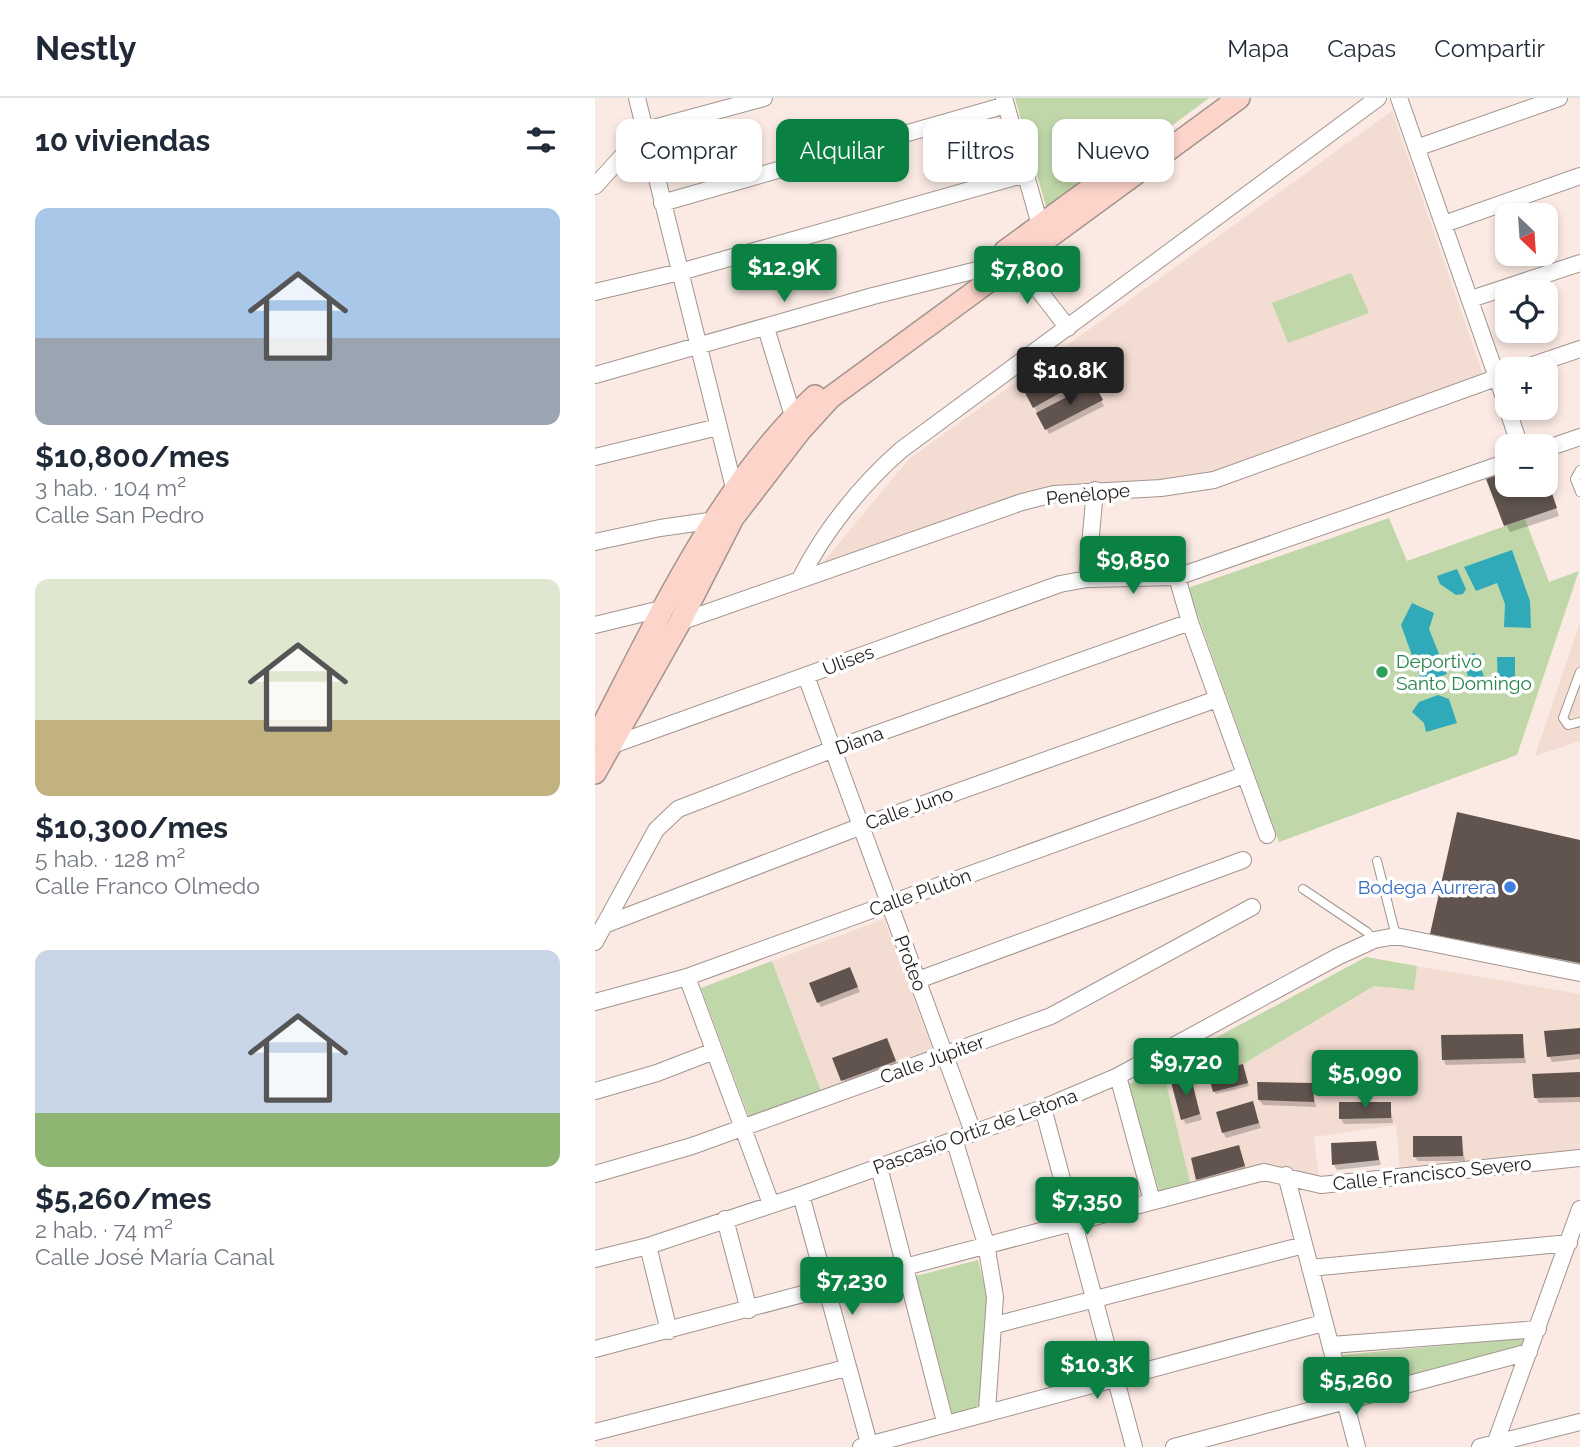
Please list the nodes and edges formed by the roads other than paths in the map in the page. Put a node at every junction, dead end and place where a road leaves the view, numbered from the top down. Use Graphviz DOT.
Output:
graph roads {
  1 [pos="637,98"];
  2 [pos="764,98"];
  3 [pos="1216,98"];
  4 [pos="1239,98"];
  5 [pos="1378,98"];
  6 [pos="1399,98"];
  7 [pos="1559,98"];
  8 [pos="1005,102"];
  9 [pos="643,119"];
  10 [pos="687,119"];
  11 [pos="1010,119"];
  12 [pos="1419,147"];
  13 [pos="616,163"];
  14 [pos="1580,176"];
  15 [pos="657,182"];
  16 [pos="998,182"];
  17 [pos="1028,182"];
  18 [pos="595,186"];
  19 [pos="661,203"];
  20 [pos="1444,224"];
  21 [pos="1040,225"];
  22 [pos="1016,261"];
  23 [pos="1580,263"];
  24 [pos="981,270"];
  25 [pos="680,272"];
  26 [pos="595,292"];
  27 [pos="1471,299"];
  28 [pos="766,328"];
  29 [pos="1068,328"];
  30 [pos="697,348"];
  31 [pos="1580,349"];
  32 [pos="1556,357"];
  33 [pos="1495,359"];
  34 [pos="595,375"];
  35 [pos="1495,379"];
  36 [pos="793,416"];
  37 [pos="718,427"];
  38 [pos="1580,437"];
  39 [pos="1558,445"];
  40 [pos="595,457"];
  41 [pos="1495,467"];
  42 [pos="1580,470"];
  43 [pos="1095,491"];
  44 [pos="1580,492"];
  45 [pos="731,509"];
  46 [pos="595,542"];
  47 [pos="1177,577"];
  48 [pos="800,579"];
  49 [pos="1087,579"];
  50 [pos="673,615"];
  51 [pos="1190,622"];
  52 [pos="595,625"];
  53 [pos="1580,672"];
  54 [pos="806,676"];
  55 [pos="1217,699"];
  56 [pos="603,710"];
  57 [pos="1580,722"];
  58 [pos="603,743"];
  59 [pos="831,750"];
  60 [pos="595,773"];
  61 [pos="1244,775"];
  62 [pos="859,827"];
  63 [pos="1267,835"];
  64 [pos="1243,860"];
  65 [pos="1377,861"];
  66 [pos="1303,889"];
  67 [pos="888,903"];
  68 [pos="1252,907"];
  69 [pos="604,925"];
  70 [pos="1397,936"];
  71 [pos="1374,940"];
  72 [pos="595,942"];
  73 [pos="1580,974"];
  74 [pos="687,977"];
  75 [pos="918,980"];
  76 [pos="595,1002"];
  77 [pos="714,1051"];
  78 [pos="946,1055"];
  79 [pos="1118,1076"];
  80 [pos="595,1091"];
  81 [pos="1043,1108"];
  82 [pos="743,1127"];
  83 [pos="973,1132"];
  84 [pos="954,1139"];
  85 [pos="1580,1158"];
  86 [pos="879,1167"];
  87 [pos="595,1174"];
  88 [pos="1286,1175"];
  89 [pos="801,1195"];
  90 [pos="1152,1201"];
  91 [pos="771,1205"];
  92 [pos="1580,1209"];
  93 [pos="725,1219"];
  94 [pos="1073,1222"];
  95 [pos="1569,1243"];
  96 [pos="986,1244"];
  97 [pos="1304,1245"];
  98 [pos="647,1246"];
  99 [pos="595,1258"];
  100 [pos="905,1266"];
  101 [pos="1310,1268"];
  102 [pos="826,1288"];
  103 [pos="1094,1300"];
  104 [pos="749,1310"];
  105 [pos="1323,1323"];
  106 [pos="995,1325"];
  107 [pos="1538,1329"];
  108 [pos="670,1331"];
  109 [pos="1331,1345"];
  110 [pos="595,1349"];
  111 [pos="1529,1352"];
  112 [pos="846,1368"];
  113 [pos="1115,1378"];
  114 [pos="1345,1401"];
  115 [pos="988,1411"];
  116 [pos="945,1422"];
  117 [pos="1580,1422"];
  118 [pos="595,1432"];
  119 [pos="866,1446"];
  120 [pos="1490,1446"];
  121 [pos="1134,1447"];
  122 [pos="1174,1447"];
  123 [pos="1357,1447"];
  1 -- 9 [label="street"];
  2 -- 10 [label="street"];
  3 -- 21 [label="street"];
  4 -- 22 [label="street"];
  5 -- 29 [label="street"];
  6 -- 12 [label="street"];
  7 -- 12 [label="street"];
  8 -- 11 [label="street"];
  8 -- 19 [label="street"];
  12 -- 20 [label="street"];
  13 -- 18 [label="street"];
  14 -- 20 [label="street"];
  15 -- 19 [label="street"];
  16 -- 25 [label="street"];
  17 -- 21 [label="street"];
  19 -- 25 [label="street"];
  20 -- 27 [label="street"];
  21 -- 24 [label="street"];
  22 -- 29 [label="street"];
  22 -- 45 [label="street"];
  23 -- 27 [label="street"];
  24 -- 28 [label="street"];
  24 -- 36 [label="street"];
  25 -- 26 [label="street"];
  25 -- 30 [label="street"];
  27 -- 33 [label="street"];
  28 -- 30 [label="street"];
  28 -- 36 [label="street"];
  29 -- 48 [label="street"];
  30 -- 34 [label="street"];
  30 -- 37 [label="street"];
  31 -- 32 [label="street"];
  35 -- 43 [label="street, Penèlope"];
  36 -- 45 [label="street"];
  37 -- 40 [label="street"];
  37 -- 45 [label="street"];
  38 -- 39 [label="street"];
  41 -- 47 [label="street, Ulises"];
  42 -- 44 [label="lane"];
  43 -- 48 [label="street, Penèlope"];
  43 -- 49 [label="street"];
  45 -- 46 [label="street"];
  45 -- 50 [label="street"];
  47 -- 49 [label="street, Ulises"];
  47 -- 51 [label="street"];
  48 -- 50 [label="street, Penèlope"];
  49 -- 54 [label="street, Ulises"];
  50 -- 52 [label="street, Penèlope"];
  50 -- 56 [label="street"];
  50 -- 58 [label="street"];
  51 -- 55 [label="street"];
  51 -- 59 [label="street, Diana"];
  53 -- 57 [label="lane"];
  54 -- 58 [label="street, Ulises"];
  54 -- 59 [label="street, Proteo"];
  55 -- 61 [label="street"];
  55 -- 62 [label="street, Calle Juno"];
  56 -- 58 [label="street"];
  58 -- 60 [label="street"];
  59 -- 62 [label="street, Proteo"];
  59 -- 69 [label="street, Diana"];
  61 -- 63 [label="street"];
  61 -- 67 [label="street, Calle Plutòn"];
  62 -- 67 [label="street, Proteo"];
  62 -- 69 [label="street, Calle Juno"];
  64 -- 75 [label="street"];
  65 -- 70 [label="lane"];
  66 -- 71 [label="lane"];
  67 -- 74 [label="street, Calle Plutòn"];
  67 -- 75 [label="street, Proteo"];
  68 -- 78 [label="street, Calle Júpiter"];
  69 -- 72 [label="street, Diana"];
  70 -- 71 [label="street, Pascasio Ortiz de Letona"];
  70 -- 73 [label="street, Pascasio Ortiz de Letona"];
  71 -- 79 [label="street, Pascasio Ortiz de Letona"];
  74 -- 76 [label="street, Calle Plutòn"];
  74 -- 77 [label="street"];
  75 -- 78 [label="street, Proteo"];
  77 -- 80 [label="street"];
  77 -- 82 [label="street"];
  78 -- 82 [label="street, Calle Júpiter"];
  78 -- 83 [label="street, Proteo"];
  79 -- 81 [label="street, Pascasio Ortiz de Letona"];
  79 -- 90 [label="street"];
  81 -- 83 [label="street, Pascasio Ortiz de Letona"];
  81 -- 94 [label="street"];
  82 -- 87 [label="street, Calle Júpiter"];
  82 -- 91 [label="street"];
  83 -- 84 [label="street, Pascasio Ortiz de Letona"];
  84 -- 86 [label="street, Pascasio Ortiz de Letona"];
  84 -- 96 [label="street"];
  85 -- 88 [label="street, Calle Francisco Severo"];
  86 -- 89 [label="street, Pascasio Ortiz de Letona"];
  86 -- 100 [label="street"];
  88 -- 90 [label="street, Calle Francisco Severo"];
  88 -- 97 [label="street"];
  89 -- 91 [label="street, Pascasio Ortiz de Letona"];
  89 -- 102 [label="street"];
  90 -- 94 [label="street, Calle Francisco Severo"];
  91 -- 93 [label="street, Pascasio Ortiz de Letona"];
  92 -- 95 [label="street"];
  93 -- 98 [label="street, Pascasio Ortiz de Letona"];
  93 -- 104 [label="street"];
  94 -- 96 [label="street, Calle Francisco Severo"];
  94 -- 103 [label="street"];
  95 -- 101 [label="street"];
  95 -- 107 [label="street"];
  96 -- 100 [label="street, Calle Francisco Severo"];
  96 -- 106 [label="street"];
  97 -- 101 [label="street"];
  97 -- 103 [label="street"];
  98 -- 99 [label="street, Pascasio Ortiz de Letona"];
  98 -- 108 [label="street"];
  100 -- 102 [label="street, Calle Francisco Severo"];
  100 -- 116 [label="street"];
  101 -- 105 [label="street"];
  102 -- 104 [label="street, Calle Francisco Severo"];
  102 -- 112 [label="street"];
  103 -- 106 [label="street"];
  103 -- 113 [label="street"];
  104 -- 108 [label="street, Calle Francisco Severo"];
  105 -- 109 [label="street"];
  105 -- 113 [label="street"];
  106 -- 115 [label="street"];
  107 -- 109 [label="street"];
  107 -- 111 [label="street"];
  108 -- 110 [label="street, Calle Francisco Severo"];
  109 -- 114 [label="street"];
  111 -- 114 [label="street"];
  111 -- 120 [label="street"];
  112 -- 118 [label="street"];
  112 -- 119 [label="street"];
  113 -- 115 [label="street"];
  113 -- 121 [label="street"];
  114 -- 122 [label="street"];
  114 -- 123 [label="street"];
  115 -- 116 [label="street"];
  116 -- 119 [label="street"];
  117 -- 120 [label="street"];
}
